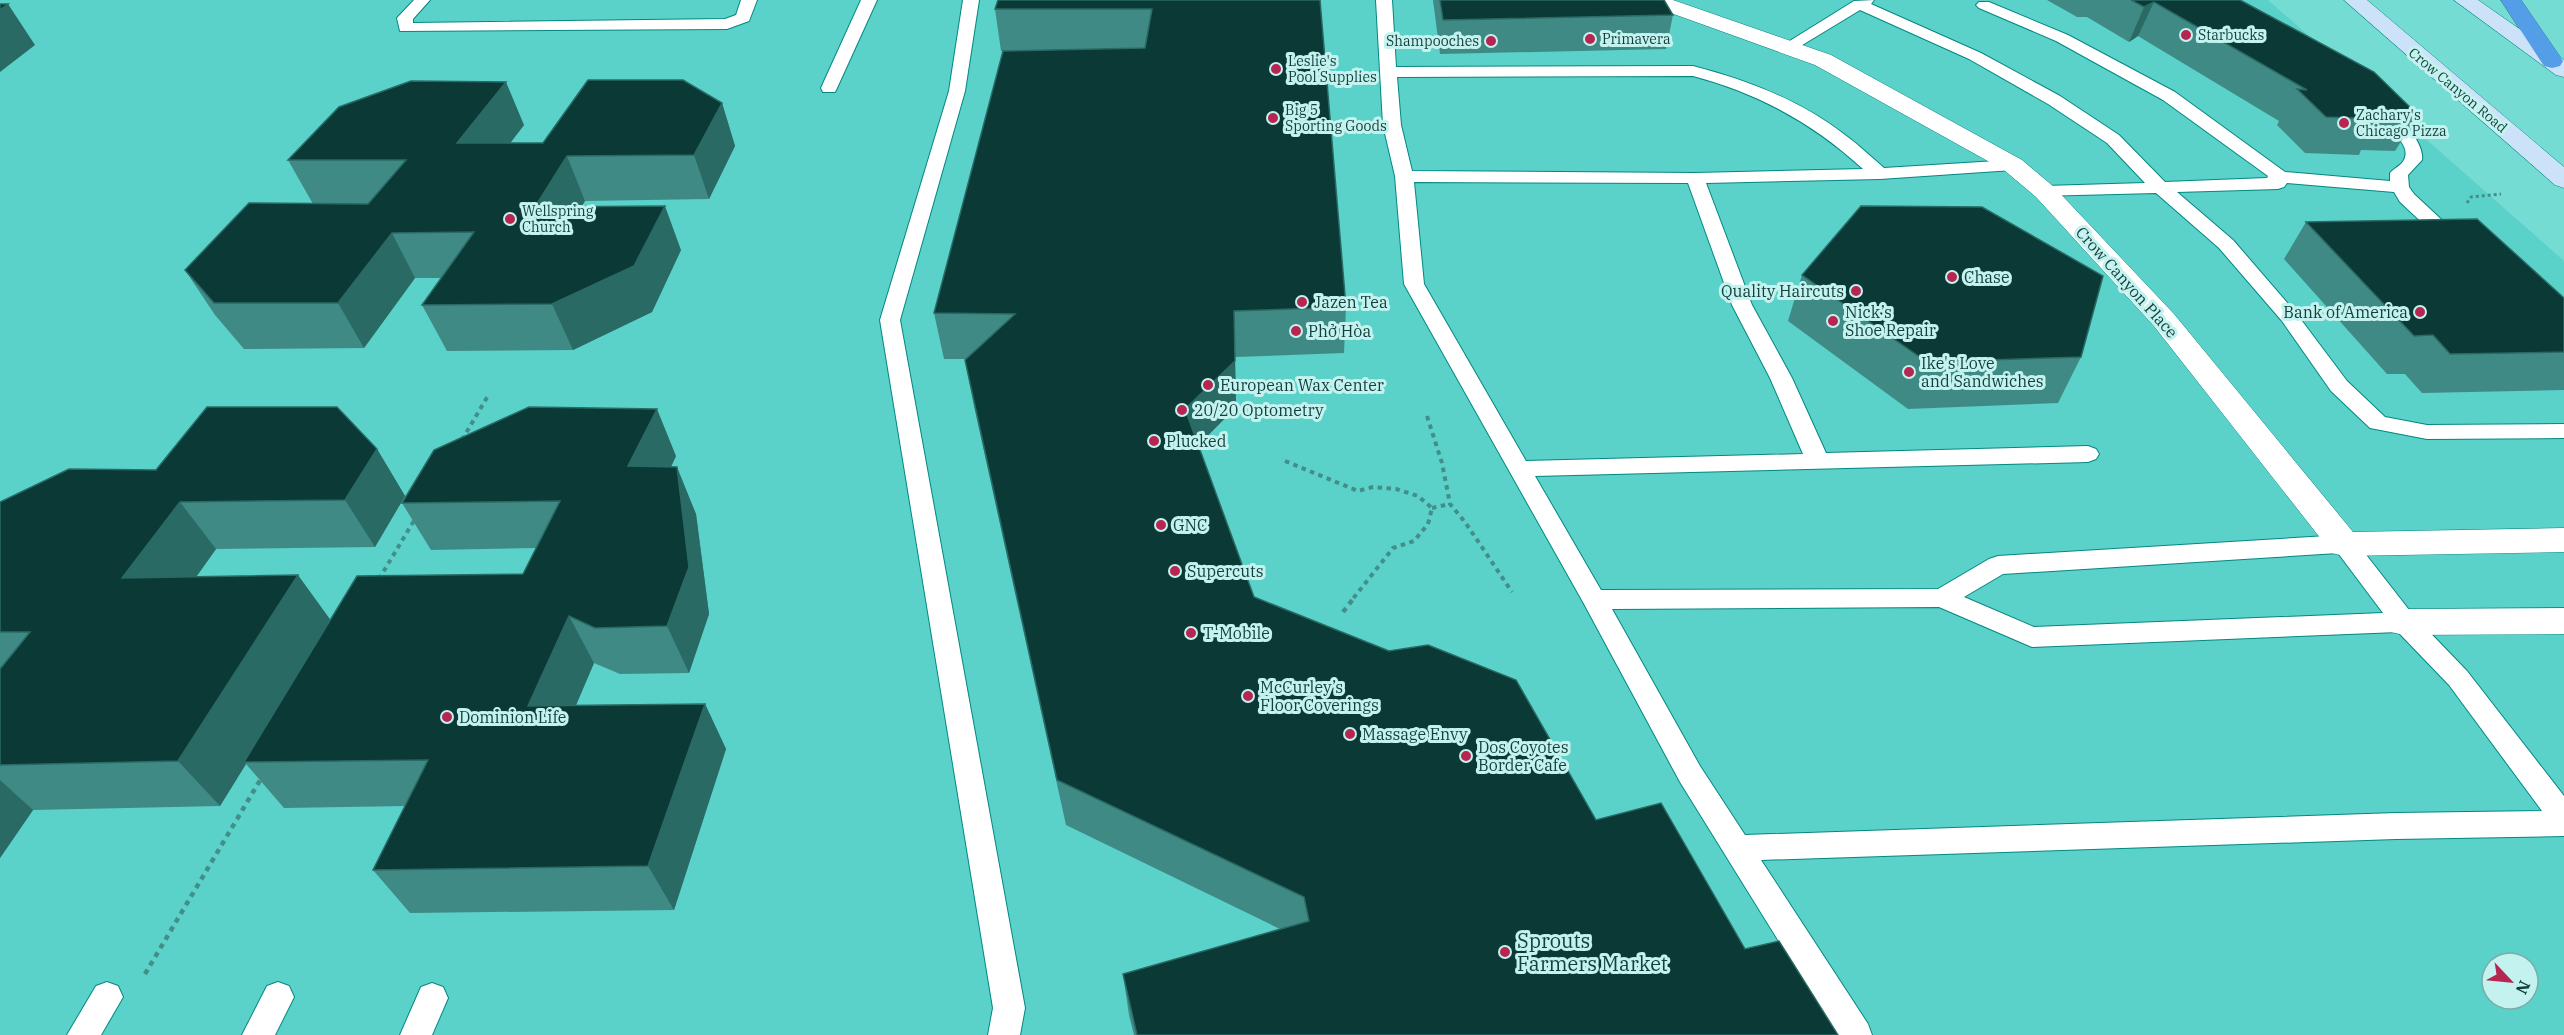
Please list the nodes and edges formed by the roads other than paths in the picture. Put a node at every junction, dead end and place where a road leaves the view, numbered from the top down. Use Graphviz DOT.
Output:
graph roads {
  1 [pos="422,0"];
  2 [pos="749,0"];
  3 [pos="869,0"];
  4 [pos="970,0"];
  5 [pos="1384,0"];
  6 [pos="1653,0"];
  7 [pos="2354,0"];
  8 [pos="2464,0"];
  9 [pos="2511,0"];
  10 [pos="1862,2"];
  11 [pos="1984,5"];
  12 [pos="1788,47"];
  13 [pos="2558,66"];
  14 [pos="1387,72"];
  15 [pos="830,88"];
  16 [pos="2368,104"];
  17 [pos="2013,165"];
  18 [pos="1880,174"];
  19 [pos="1404,176"];
  20 [pos="2276,177"];
  21 [pos="1695,178"];
  22 [pos="2564,180"];
  23 [pos="2160,187"];
  24 [pos="2400,187"];
  25 [pos="2045,192"];
  26 [pos="2471,258"];
  27 [pos="2564,431"];
  28 [pos="2088,454"];
  29 [pos="1818,461"];
  30 [pos="1519,470"];
  31 [pos="2564,540"];
  32 [pos="2344,544"];
  33 [pos="1942,598"];
  34 [pos="1594,600"];
  35 [pos="2564,621"];
  36 [pos="2404,622"];
  37 [pos="2564,818"];
  38 [pos="2564,823"];
  39 [pos="1737,848"];
  40 [pos="107,997"];
  41 [pos="278,997"];
  42 [pos="432,998"];
  43 [pos="83,1035"];
  44 [pos="258,1035"];
  45 [pos="416,1035"];
  46 [pos="1004,1035"];
  47 [pos="1856,1035"];
  1 -- 2 [label="lane"];
  3 -- 15 [label="lane"];
  4 -- 46 [label="lane"];
  5 -- 14 [label="lane"];
  6 -- 12 [label="street, Crow Canyon Place"];
  7 -- 22 [label="main road, Crow Canyon Road"];
  8 -- 13 [label="main road"];
  9 -- 13 [label="highway"];
  10 -- 12 [label="lane"];
  10 -- 23 [label="lane"];
  11 -- 20 [label="lane"];
  12 -- 17 [label="street, Crow Canyon Place"];
  14 -- 18 [label="lane"];
  14 -- 19 [label="lane"];
  16 -- 24 [label="lane"];
  17 -- 18 [label="lane"];
  17 -- 25 [label="street, Crow Canyon Place"];
  18 -- 21 [label="lane"];
  19 -- 21 [label="lane"];
  19 -- 30 [label="lane"];
  20 -- 23 [label="lane"];
  20 -- 24 [label="lane"];
  21 -- 29 [label="lane"];
  23 -- 25 [label="lane"];
  23 -- 27 [label="lane"];
  24 -- 26 [label="lane"];
  25 -- 32 [label="street, Crow Canyon Place"];
  28 -- 29 [label="lane"];
  29 -- 30 [label="lane"];
  30 -- 34 [label="lane"];
  31 -- 32 [label="street"];
  32 -- 33 [label="lane"];
  32 -- 36 [label="lane"];
  33 -- 34 [label="lane"];
  33 -- 36 [label="lane"];
  34 -- 39 [label="lane"];
  35 -- 36 [label="street"];
  36 -- 37 [label="lane"];
  38 -- 39 [label="lane"];
  39 -- 47 [label="lane"];
  40 -- 43 [label="lane"];
  41 -- 44 [label="lane"];
  42 -- 45 [label="lane"];
}
